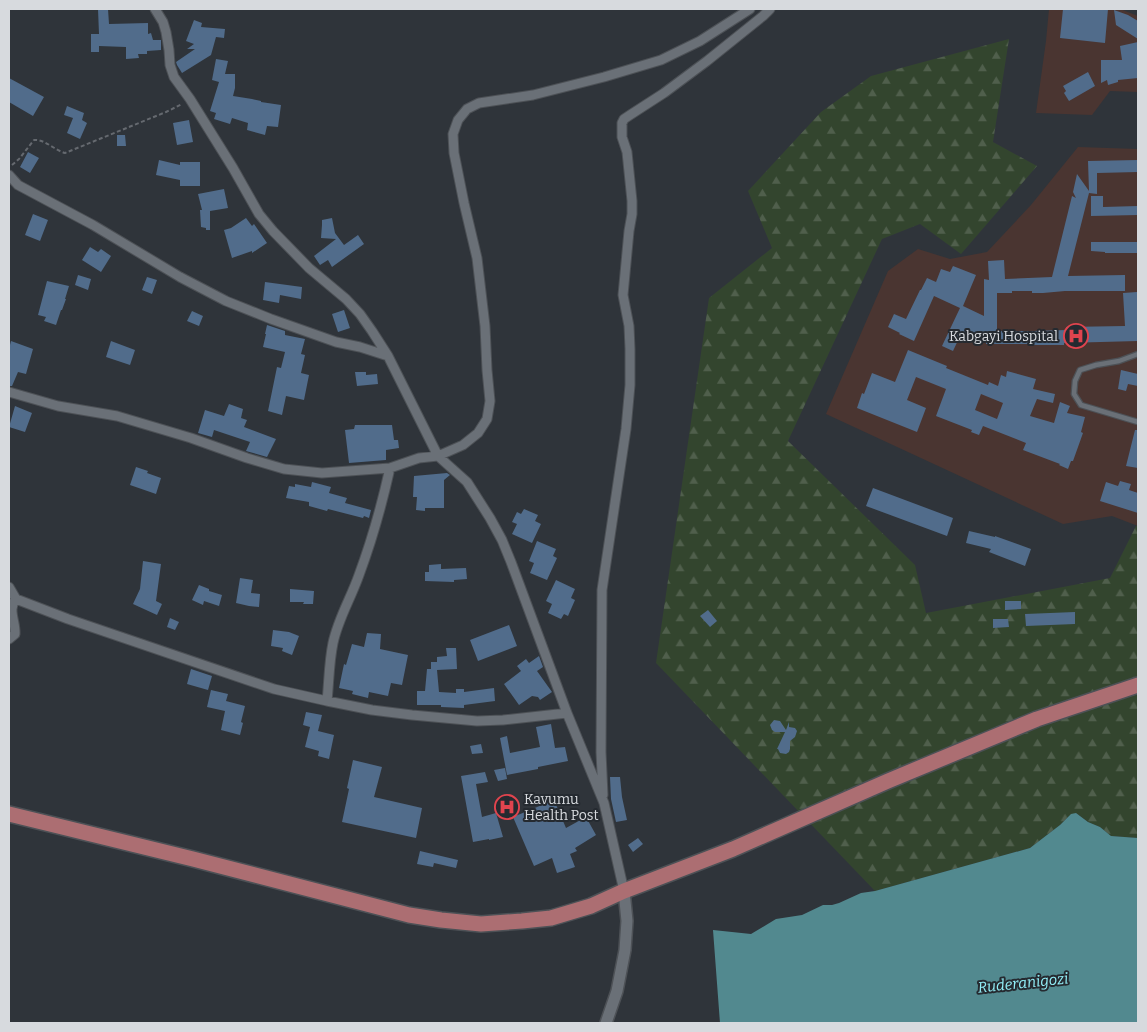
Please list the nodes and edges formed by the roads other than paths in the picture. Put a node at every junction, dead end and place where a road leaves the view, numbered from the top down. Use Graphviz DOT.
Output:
graph roads {
  1 [pos="155,9"];
  2 [pos="750,9"];
  3 [pos="770,9"];
  4 [pos="9,175"];
  5 [pos="1138,354"];
  6 [pos="388,356"];
  7 [pos="9,392"];
  8 [pos="1138,422"];
  9 [pos="438,456"];
  10 [pos="390,468"];
  11 [pos="9,587"];
  12 [pos="16,599"];
  13 [pos="9,639"];
  14 [pos="1138,685"];
  15 [pos="327,701"];
  16 [pos="567,713"];
  17 [pos="604,803"];
  18 [pos="9,814"];
  19 [pos="624,891"];
  20 [pos="606,1023"];
  1 -- 6 [label="street"];
  2 -- 9 [label="street"];
  3 -- 17 [label="street"];
  4 -- 6 [label="street"];
  5 -- 8 [label="lane"];
  6 -- 9 [label="street"];
  7 -- 10 [label="street"];
  9 -- 10 [label="street"];
  9 -- 16 [label="street"];
  10 -- 15 [label="street"];
  11 -- 12 [label="street"];
  12 -- 13 [label="street"];
  12 -- 15 [label="street"];
  14 -- 19 [label="highway"];
  15 -- 16 [label="street"];
  16 -- 17 [label="street"];
  17 -- 19 [label="street"];
  18 -- 19 [label="highway"];
  19 -- 20 [label="street"];
}
